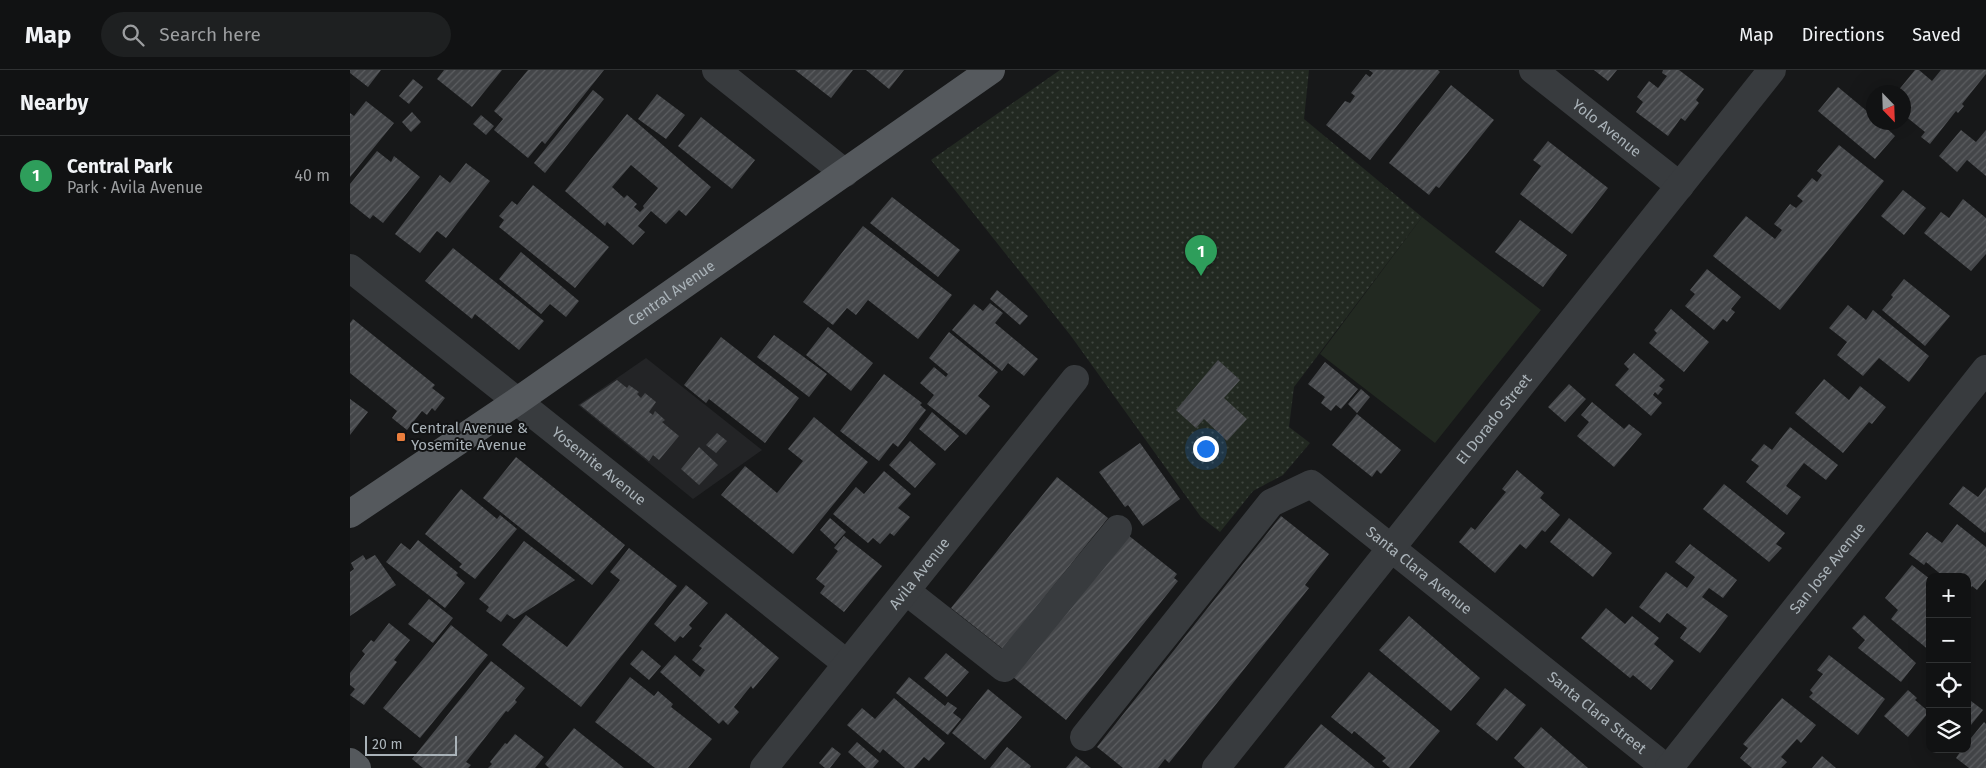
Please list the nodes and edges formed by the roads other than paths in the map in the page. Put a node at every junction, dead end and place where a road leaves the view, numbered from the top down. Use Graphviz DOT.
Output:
graph roads {
  1 [pos="716,70"];
  2 [pos="991,70"];
  3 [pos="1533,70"];
  4 [pos="1772,70"];
  5 [pos="845,173"];
  6 [pos="1680,186"];
  7 [pos="350,268"];
  8 [pos="1986,369"];
  9 [pos="1076,379"];
  10 [pos="516,402"];
  11 [pos="350,514"];
  12 [pos="1118,529"];
  13 [pos="1392,549"];
  14 [pos="906,591"];
  15 [pos="1529,657"];
  16 [pos="846,664"];
  17 [pos="1084,737"];
  18 [pos="350,762"];
  19 [pos="357,768"];
  20 [pos="764,768"];
  21 [pos="1216,768"];
  22 [pos="1667,768"];
  1 -- 5 [label="street"];
  2 -- 5 [label="main road, Central Avenue"];
  3 -- 6 [label="street, Yolo Avenue"];
  4 -- 6 [label="street, El Dorado Street"];
  5 -- 10 [label="main road, Central Avenue"];
  6 -- 13 [label="street, El Dorado Street"];
  7 -- 10 [label="street, Yosemite Avenue"];
  8 -- 22 [label="street, San Jose Avenue"];
  9 -- 14 [label="street, Avila Avenue"];
  10 -- 11 [label="main road, Central Avenue"];
  10 -- 16 [label="street, Yosemite Avenue"];
  12 -- 14 [label="street"];
  13 -- 15 [label="street, Santa Clara Avenue"];
  13 -- 17 [label="street, Santa Clara Avenue"];
  13 -- 21 [label="street, El Dorado Street"];
  14 -- 16 [label="street, Avila Avenue"];
  15 -- 22 [label="street, Santa Clara Street"];
  16 -- 20 [label="street, Avila Avenue"];
  18 -- 19 [label="main road"];
}
